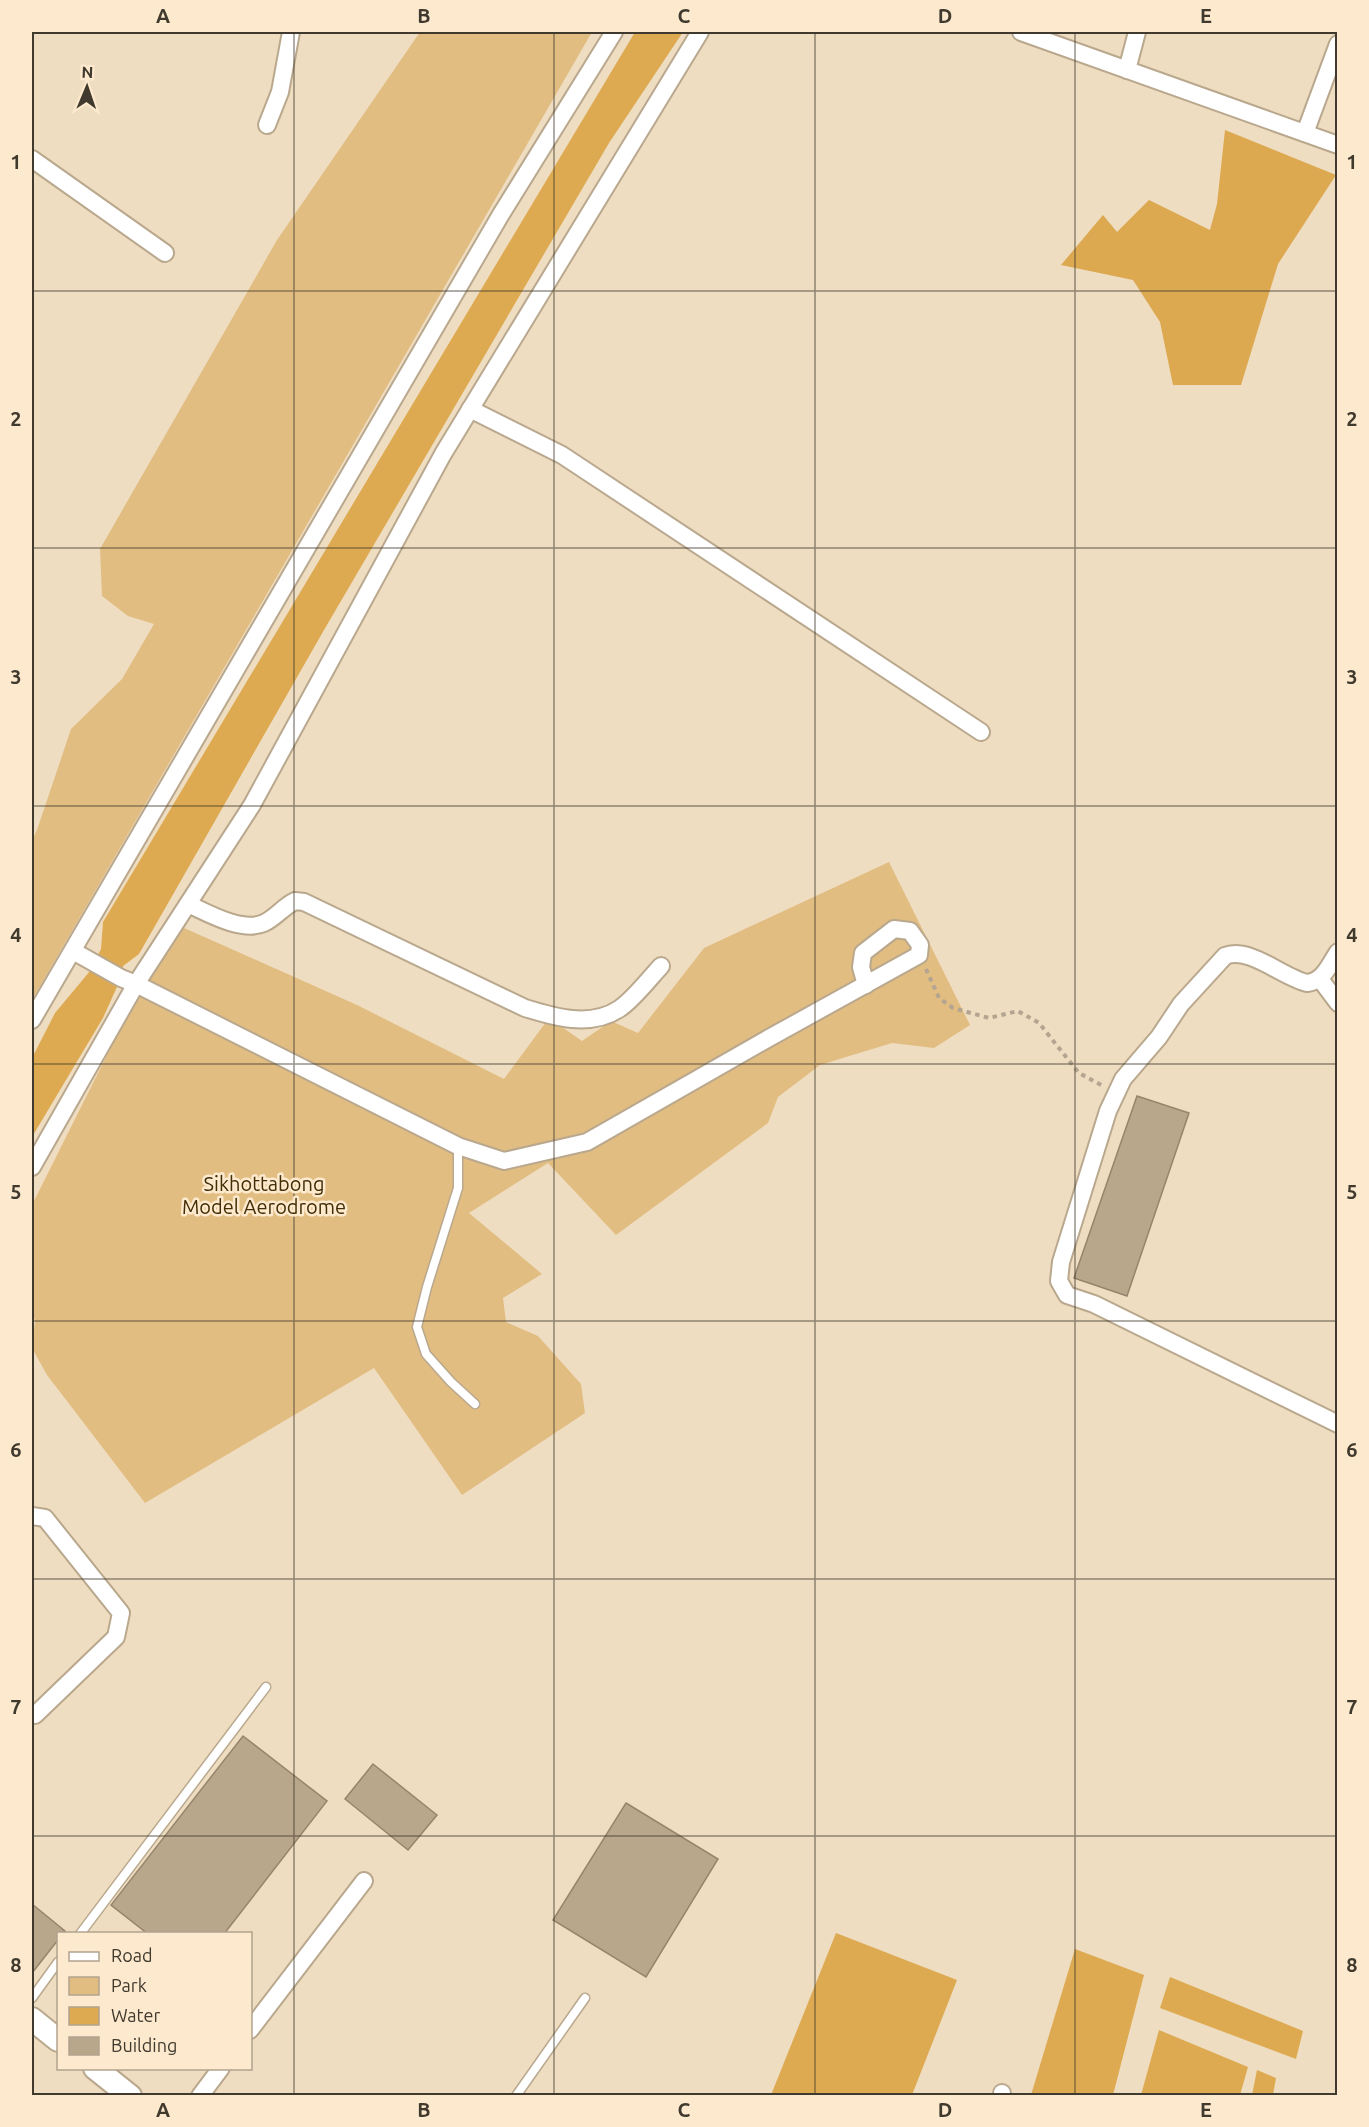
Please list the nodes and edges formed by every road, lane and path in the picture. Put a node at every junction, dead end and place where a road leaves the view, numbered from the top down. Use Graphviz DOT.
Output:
graph roads {
  1 [pos="291,32"];
  2 [pos="614,32"];
  3 [pos="700,32"];
  4 [pos="1021,32"];
  5 [pos="1137,32"];
  6 [pos="1057,38"];
  7 [pos="1338,45"];
  8 [pos="1127,70"];
  9 [pos="267,125"];
  10 [pos="1305,133"];
  11 [pos="1338,145"];
  12 [pos="32,159"];
  13 [pos="165,254"];
  14 [pos="470,409"];
  15 [pos="981,732"];
  16 [pos="188,904"];
  17 [pos="1338,952"];
  18 [pos="80,955"];
  19 [pos="919,955"];
  20 [pos="661,966"];
  21 [pos="1320,978"];
  22 [pos="128,981"];
  23 [pos="866,985"];
  24 [pos="1338,1004"];
  25 [pos="32,1020"];
  26 [pos="1117,1094"];
  27 [pos="458,1146"];
  28 [pos="32,1167"];
  29 [pos="475,1404"];
  30 [pos="1338,1424"];
  31 [pos="32,1516"];
  32 [pos="266,1687"];
  33 [pos="35,1715"];
  34 [pos="363,1881"];
  35 [pos="82,1932"];
  36 [pos="57,1963"];
  37 [pos="32,1998"];
  38 [pos="585,1998"];
  39 [pos="32,2019"];
  40 [pos="252,2027"];
  41 [pos="57,2039"];
  42 [pos="98,2070"];
  43 [pos="220,2070"];
  44 [pos="130,2096"];
  45 [pos="200,2096"];
  46 [pos="516,2096"];
  1 -- 9 [label="street"];
  2 -- 18 [label="street"];
  3 -- 14 [label="street"];
  4 -- 6 [label="street"];
  5 -- 8 [label="street"];
  6 -- 8 [label="street"];
  7 -- 10 [label="street"];
  8 -- 10 [label="street"];
  10 -- 11 [label="street"];
  12 -- 13 [label="street"];
  14 -- 15 [label="street"];
  14 -- 16 [label="street"];
  16 -- 20 [label="street"];
  16 -- 22 [label="street"];
  17 -- 21 [label="street"];
  18 -- 22 [label="street"];
  18 -- 25 [label="street"];
  19 -- 23 [label="street"];
  19 -- 23 [label="street"];
  19 -- 26 [label="path"];
  21 -- 24 [label="street"];
  21 -- 26 [label="street"];
  22 -- 27 [label="street"];
  22 -- 28 [label="street"];
  23 -- 27 [label="street"];
  26 -- 30 [label="street"];
  27 -- 29 [label="lane"];
  31 -- 33 [label="street"];
  32 -- 35 [label="lane"];
  34 -- 40 [label="street"];
  36 -- 37 [label="lane"];
  38 -- 46 [label="lane"];
  39 -- 41 [label="main road"];
  42 -- 44 [label="main road"];
  43 -- 45 [label="street"];
}
